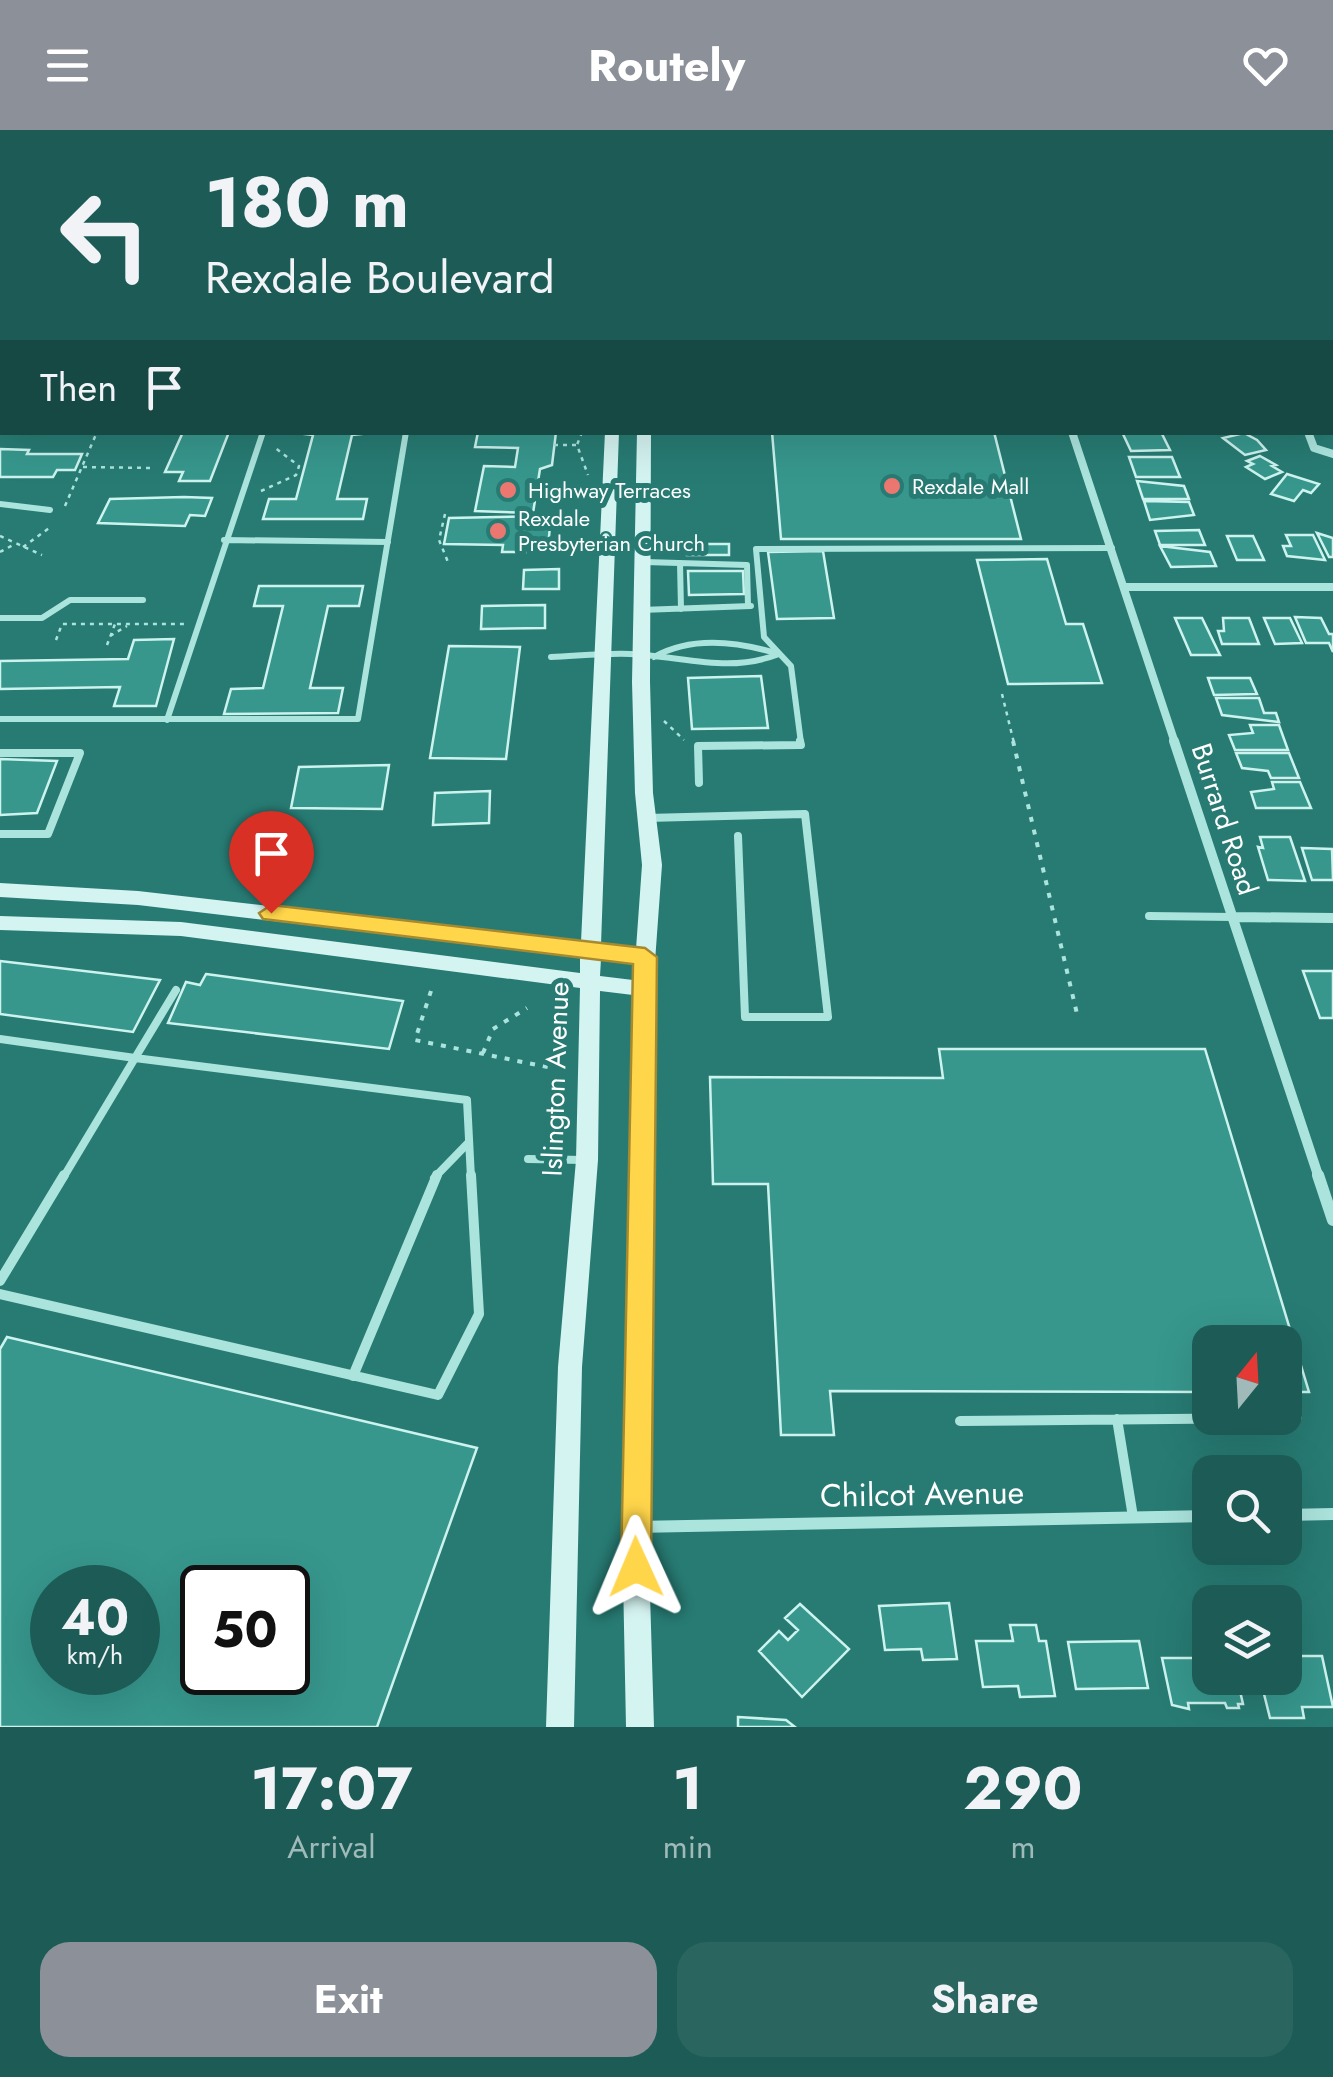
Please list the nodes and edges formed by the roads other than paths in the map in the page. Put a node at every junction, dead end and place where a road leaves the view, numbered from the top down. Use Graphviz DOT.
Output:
graph roads {
  1 [pos="406,435"];
  2 [pos="612,435"];
  3 [pos="644,435"];
  4 [pos="1073,435"];
  5 [pos="1309,435"];
  6 [pos="262,436"];
  7 [pos="1333,454"];
  8 [pos="0,504"];
  9 [pos="50,510"];
  10 [pos="224,540"];
  11 [pos="388,542"];
  12 [pos="1112,548"];
  13 [pos="640,562"];
  14 [pos="680,563"];
  15 [pos="1333,586"];
  16 [pos="1126,587"];
  17 [pos="716,594"];
  18 [pos="142,600"];
  19 [pos="748,606"];
  20 [pos="761,606"];
  21 [pos="716,608"];
  22 [pos="681,609"];
  23 [pos="641,610"];
  24 [pos="0,618"];
  25 [pos="778,654"];
  26 [pos="551,656"];
  27 [pos="604,657"];
  28 [pos="648,657"];
  29 [pos="0,719"];
  30 [pos="166,720"];
  31 [pos="0,753"];
  32 [pos="699,783"];
  33 [pos="647,818"];
  34 [pos="0,834"];
  35 [pos="738,836"];
  36 [pos="0,890"];
  37 [pos="1149,916"];
  38 [pos="1234,917"];
  39 [pos="1333,918"];
  40 [pos="0,923"];
  41 [pos="591,951"];
  42 [pos="645,957"];
  43 [pos="592,983"];
  44 [pos="643,989"];
  45 [pos="176,990"];
  46 [pos="0,1040"];
  47 [pos="135,1058"];
  48 [pos="469,1142"];
  49 [pos="528,1159"];
  50 [pos="587,1160"];
  51 [pos="1318,1176"];
  52 [pos="1333,1176"];
  53 [pos="1333,1220"];
  54 [pos="0,1281"];
  55 [pos="0,1294"];
  56 [pos="353,1376"];
  57 [pos="1192,1419"];
  58 [pos="1117,1420"];
  59 [pos="960,1421"];
  60 [pos="1333,1514"];
  61 [pos="1302,1515"];
  62 [pos="1192,1516"];
  63 [pos="1133,1518"];
  64 [pos="635,1527"];
  65 [pos="560,1727"];
  66 [pos="640,1727"];
  1 -- 11 [label="lane"];
  2 -- 27 [label="main road, Islington Avenue"];
  3 -- 13 [label="main road"];
  4 -- 12 [label="street, Burrard Road"];
  5 -- 7 [label="street"];
  6 -- 10 [label="lane"];
  8 -- 9 [label="lane"];
  10 -- 11 [label="lane"];
  10 -- 30 [label="lane"];
  11 -- 30 [label="lane"];
  12 -- 16 [label="street, Burrard Road"];
  12 -- 20 [label="lane"];
  13 -- 14 [label="lane"];
  13 -- 23 [label="main road"];
  14 -- 19 [label="lane"];
  14 -- 22 [label="lane"];
  15 -- 16 [label="street"];
  16 -- 38 [label="street, Burrard Road"];
  17 -- 21 [label="lane"];
  18 -- 24 [label="lane"];
  19 -- 20 [label="lane"];
  19 -- 21 [label="lane"];
  20 -- 25 [label="lane"];
  21 -- 22 [label="lane"];
  22 -- 23 [label="lane"];
  23 -- 28 [label="main road"];
  25 -- 28 [label="lane"];
  25 -- 28 [label="lane"];
  25 -- 32 [label="lane"];
  26 -- 27 [label="lane"];
  27 -- 28 [label="lane"];
  27 -- 41 [label="main road, Islington Avenue"];
  28 -- 33 [label="main road"];
  29 -- 30 [label="lane"];
  31 -- 34 [label="lane"];
  33 -- 35 [label="lane"];
  33 -- 42 [label="main road"];
  36 -- 41 [label="main road"];
  37 -- 38 [label="lane"];
  38 -- 39 [label="street"];
  38 -- 51 [label="street, Burrard Road"];
  40 -- 43 [label="main road"];
  41 -- 42 [label="main road"];
  41 -- 43 [label="main road, Islington Avenue"];
  42 -- 44 [label="main road"];
  43 -- 44 [label="main road"];
  43 -- 50 [label="main road, Islington Avenue"];
  44 -- 64 [label="main road"];
  45 -- 47 [label="lane"];
  46 -- 47 [label="lane"];
  47 -- 48 [label="lane"];
  47 -- 54 [label="lane"];
  48 -- 56 [label="lane"];
  48 -- 56 [label="lane"];
  49 -- 50 [label="lane"];
  50 -- 65 [label="main road, Islington Avenue"];
  51 -- 52 [label="street"];
  51 -- 53 [label="street, Burrard Road"];
  55 -- 56 [label="lane"];
  57 -- 58 [label="lane"];
  58 -- 59 [label="lane"];
  58 -- 63 [label="lane"];
  60 -- 61 [label="street"];
  62 -- 63 [label="street, Chilcot Avenue"];
  63 -- 64 [label="street, Chilcot Avenue"];
  64 -- 66 [label="main road"];
}
